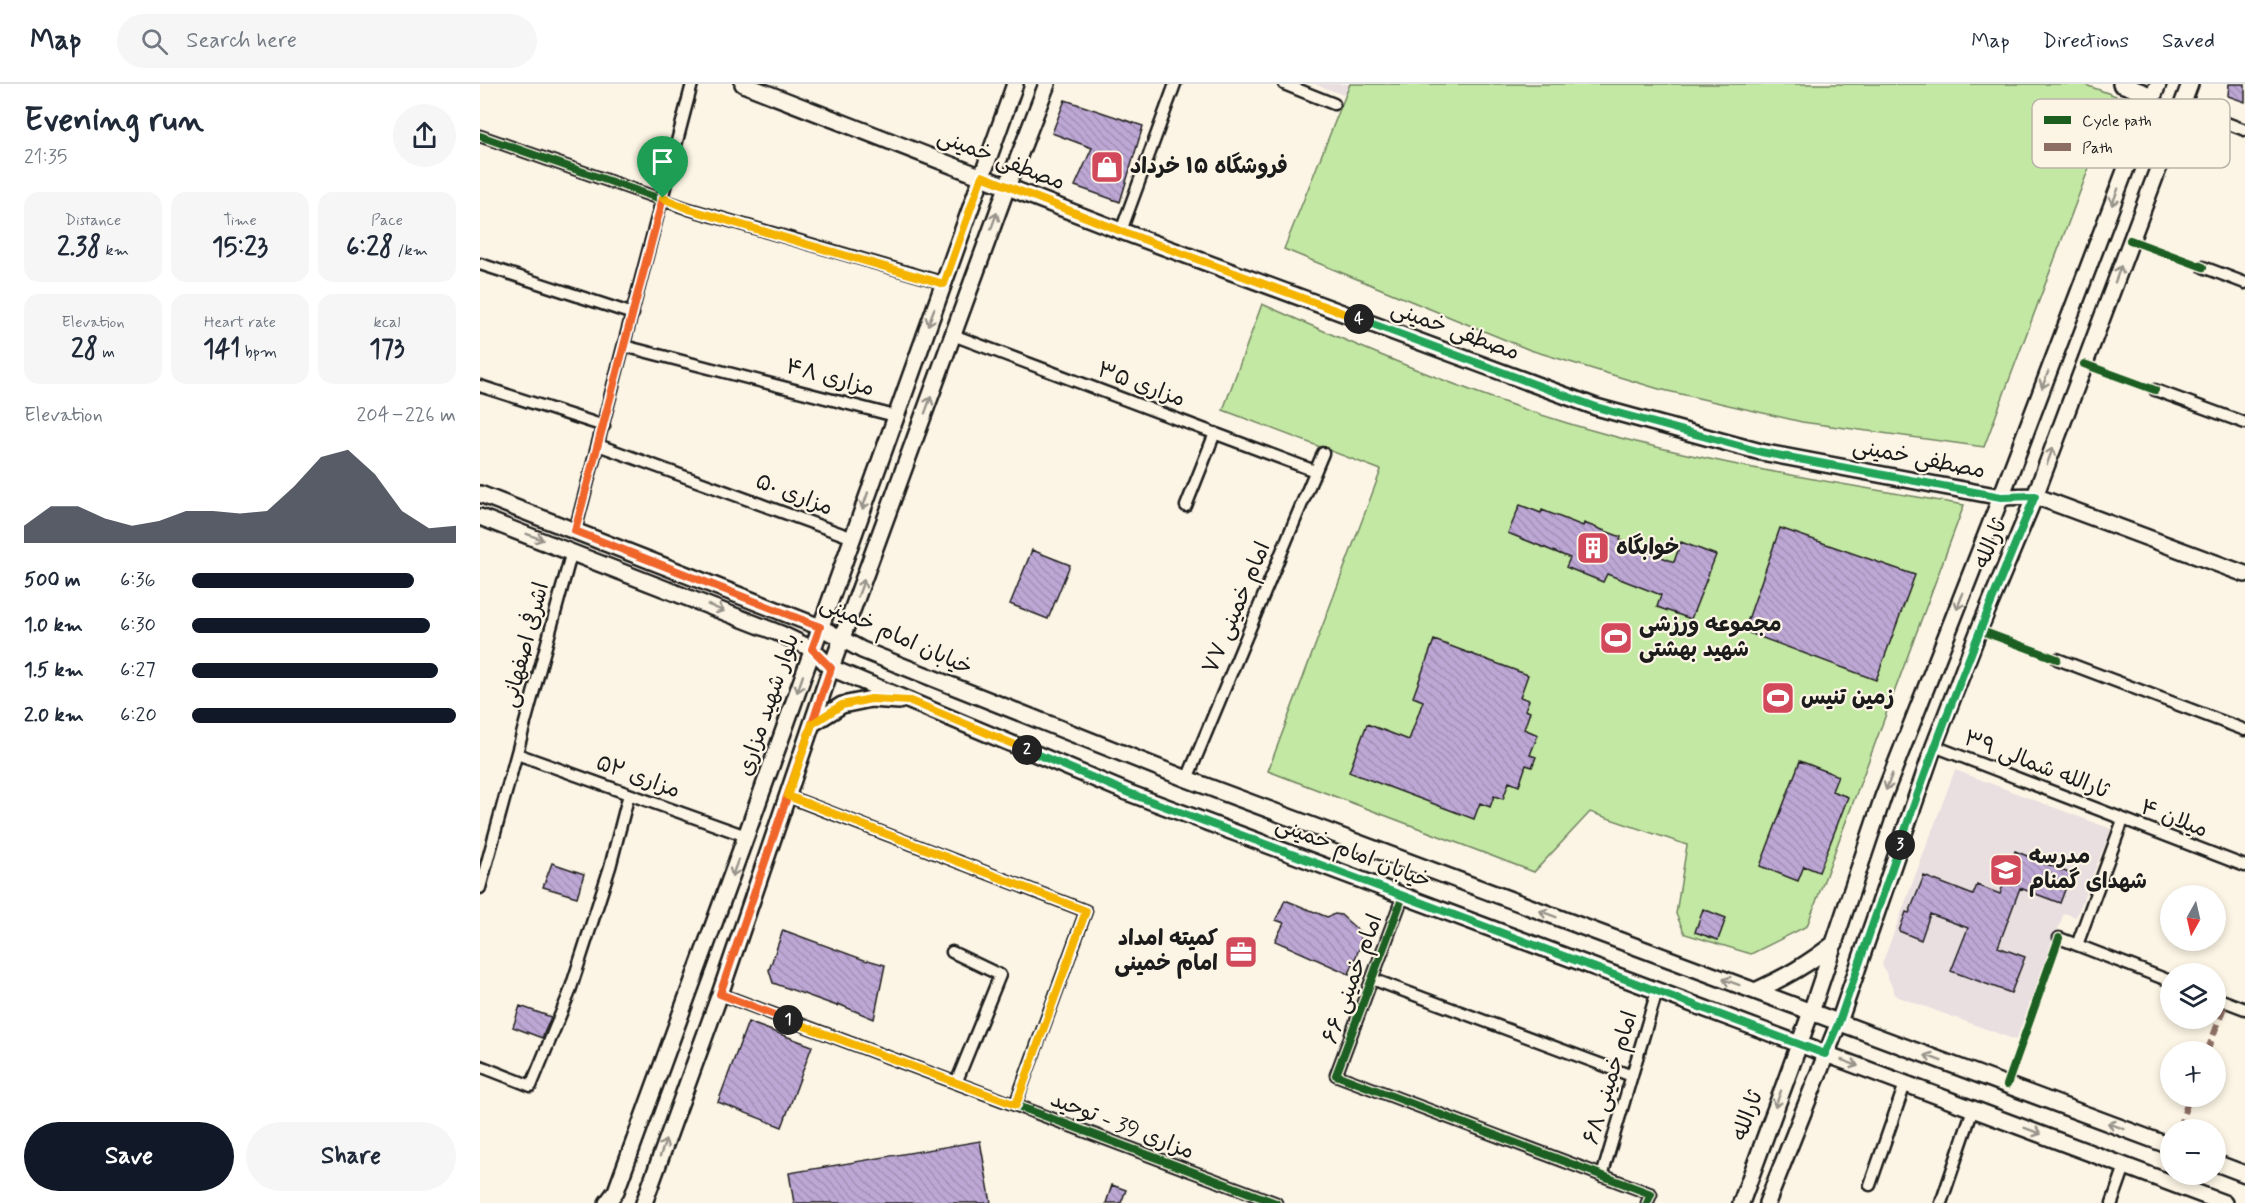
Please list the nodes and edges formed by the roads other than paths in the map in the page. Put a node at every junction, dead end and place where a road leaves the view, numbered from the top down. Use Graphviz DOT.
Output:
graph roads {
  1 [pos="692,84"];
  2 [pos="743,84"];
  3 [pos="1015,84"];
  4 [pos="1047,84"];
  5 [pos="1175,84"];
  6 [pos="1284,84"];
  7 [pos="2121,84"];
  8 [pos="2190,84"];
  9 [pos="2156,90"];
  10 [pos="2184,99"];
  11 [pos="1334,104"];
  12 [pos="2230,124"];
  13 [pos="2245,130"];
  14 [pos="480,136"];
  15 [pos="2126,168"];
  16 [pos="2158,168"];
  17 [pos="982,176"];
  18 [pos="1007,187"];
  19 [pos="663,198"];
  20 [pos="1121,231"];
  21 [pos="480,264"];
  22 [pos="2203,267"];
  23 [pos="2245,283"];
  24 [pos="944,284"];
  25 [pos="633,314"];
  26 [pos="953,335"];
  27 [pos="624,346"];
  28 [pos="480,386"];
  29 [pos="2155,390"];
  30 [pos="895,416"];
  31 [pos="2245,423"];
  32 [pos="604,426"];
  33 [pos="1215,433"];
  34 [pos="598,446"];
  35 [pos="1323,453"];
  36 [pos="1315,471"];
  37 [pos="480,494"];
  38 [pos="2035,496"];
  39 [pos="2001,497"];
  40 [pos="1186,507"];
  41 [pos="480,517"];
  42 [pos="575,531"];
  43 [pos="853,538"];
  44 [pos="572,551"];
  45 [pos="2245,574"];
  46 [pos="820,627"];
  47 [pos="842,640"];
  48 [pos="812,649"];
  49 [pos="2057,659"];
  50 [pos="831,668"];
  51 [pos="911,701"];
  52 [pos="812,724"];
  53 [pos="2245,730"];
  54 [pos="1934,746"];
  55 [pos="517,754"];
  56 [pos="1187,779"];
  57 [pos="629,794"];
  58 [pos="788,796"];
  59 [pos="2123,820"];
  60 [pos="746,836"];
  61 [pos="2245,866"];
  62 [pos="480,887"];
  63 [pos="1403,896"];
  64 [pos="2059,938"];
  65 [pos="1835,943"];
  66 [pos="2077,945"];
  67 [pos="952,952"];
  68 [pos="2160,977"];
  69 [pos="1372,979"];
  70 [pos="1657,991"];
  71 [pos="1755,991"];
  72 [pos="720,994"];
  73 [pos="2226,1002"];
  74 [pos="2245,1009"];
  75 [pos="1811,1012"];
  76 [pos="1839,1022"];
  77 [pos="1798,1044"];
  78 [pos="1825,1054"];
  79 [pos="480,1066"];
  80 [pos="1632,1076"];
  81 [pos="956,1083"];
  82 [pos="1905,1084"];
  83 [pos="1016,1105"];
  84 [pos="1973,1109"];
  85 [pos="2160,1142"];
  86 [pos="2125,1166"];
  87 [pos="2226,1167"];
  88 [pos="2245,1174"];
  89 [pos="1602,1176"];
  90 [pos="1870,1185"];
  91 [pos="607,1203"];
  92 [pos="644,1203"];
  93 [pos="1276,1203"];
  94 [pos="1647,1203"];
  95 [pos="1741,1203"];
  96 [pos="1767,1203"];
  97 [pos="1941,1203"];
  98 [pos="2112,1203"];
  99 [pos="2224,1203"];
  1 -- 19 [label="street"];
  2 -- 17 [label="main road, مصطفی خمینی"];
  3 -- 17 [label="main road, بلوار شهید مزاری"];
  4 -- 18 [label="main road, بلوار شهید مزاری"];
  5 -- 20 [label="street"];
  6 -- 11 [label="street"];
  7 -- 9 [label="main road"];
  8 -- 10 [label="main road, ثارالله"];
  12 -- 13 [label="street"];
  14 -- 19 [label="street"];
  15 -- 39 [label="main road, ثارالله, one-way"];
  38 -- 16 [label="main road, ثارالله, one-way"];
  17 -- 18 [label="main road, مصطفی خمینی"];
  17 -- 24 [label="main road, بلوار شهید مزاری"];
  18 -- 20 [label="main road, مصطفی خمینی"];
  26 -- 18 [label="main road, بلوار شهید مزاری, one-way"];
  19 -- 24 [label="street"];
  19 -- 25 [label="street"];
  20 -- 39 [label="main road, مصطفی خمینی"];
  21 -- 25 [label="street"];
  22 -- 23 [label="street"];
  24 -- 30 [label="main road, بلوار شهید مزاری, one-way"];
  25 -- 27 [label="street"];
  26 -- 33 [label="street, مزاری ۳۵"];
  47 -- 26 [label="main road, بلوار شهید مزاری, one-way"];
  27 -- 30 [label="street, مزاری ۴۸"];
  27 -- 32 [label="street"];
  28 -- 32 [label="street"];
  29 -- 31 [label="street"];
  30 -- 43 [label="main road, بلوار شهید مزاری, one-way"];
  32 -- 34 [label="street"];
  33 -- 36 [label="street, مزاری ۳۵"];
  33 -- 40 [label="street"];
  34 -- 42 [label="street"];
  34 -- 43 [label="street, مزاری ۵۰"];
  35 -- 36 [label="street, امام خمینی ۷۷"];
  36 -- 56 [label="street, امام خمینی ۷۷"];
  37 -- 42 [label="main road, خیابان امام خمینی"];
  38 -- 39 [label="main road, مصطفی خمینی"];
  38 -- 45 [label="main road"];
  38 -- 54 [label="main road, ثارالله"];
  39 -- 65 [label="main road, ثارالله, one-way"];
  41 -- 44 [label="main road, خیابان امام خمینی, one-way"];
  42 -- 46 [label="main road, خیابان امام خمینی"];
  43 -- 46 [label="main road, بلوار شهید مزاری"];
  44 -- 48 [label="main road, خیابان امام خمینی, one-way"];
  44 -- 55 [label="street, اشرفی اصفهانی"];
  46 -- 47 [label="main road, خیابان امام خمینی"];
  46 -- 48 [label="main road, بلوار شهید مزاری"];
  47 -- 50 [label="main road, بلوار شهید مزاری"];
  47 -- 56 [label="main road, خیابان امام خمینی"];
  48 -- 50 [label="main road, خیابان امام خمینی"];
  48 -- 60 [label="main road, بلوار شهید مزاری, one-way"];
  49 -- 53 [label="street"];
  50 -- 51 [label="main road, خیابان امام خمینی"];
  50 -- 52 [label="main road, بلوار شهید مزاری"];
  51 -- 52 [label="main road"];
  51 -- 63 [label="main road, خیابان امام خمینی"];
  52 -- 58 [label="main road, بلوار شهید مزاری"];
  54 -- 59 [label="street, ثارالله شمالی ۳۹"];
  54 -- 76 [label="main road, ثارالله"];
  55 -- 57 [label="street, مزاری ۵۲"];
  55 -- 62 [label="street, اشرفی اصفهانی"];
  71 -- 56 [label="main road, خیابان امام خمینی, one-way"];
  57 -- 60 [label="street, مزاری ۵۲"];
  57 -- 79 [label="street"];
  58 -- 72 [label="main road, بلوار شهید مزاری"];
  58 -- 83 [label="street"];
  59 -- 61 [label="street, میلان ۴"];
  59 -- 66 [label="street"];
  60 -- 91 [label="main road, بلوار شهید مزاری, one-way"];
  63 -- 69 [label="street, امام خمینی ۶۶"];
  63 -- 70 [label="main road, خیابان امام خمینی"];
  64 -- 66 [label="street"];
  65 -- 71 [label="main road"];
  65 -- 75 [label="main road, ثارالله"];
  66 -- 68 [label="street"];
  67 -- 81 [label="street"];
  69 -- 80 [label="street"];
  69 -- 89 [label="street, امام خمینی ۶۶"];
  70 -- 77 [label="main road, خیابان امام خمینی"];
  70 -- 80 [label="street, امام خمینی ۶۸"];
  71 -- 75 [label="main road, خیابان امام خمینی"];
  72 -- 81 [label="street, مزاری 39 - توحید"];
  92 -- 72 [label="main road, بلوار شهید مزاری, one-way"];
  73 -- 74 [label="street"];
  75 -- 76 [label="main road, خیابان امام خمینی"];
  75 -- 77 [label="main road, ثارالله"];
  76 -- 78 [label="main road, ثارالله"];
  85 -- 76 [label="main road, خیابان امام خمینی, one-way"];
  77 -- 78 [label="main road, خیابان امام خمینی"];
  77 -- 95 [label="main road, ثارالله, one-way"];
  78 -- 82 [label="main road, خیابان امام خمینی, one-way"];
  78 -- 96 [label="main road"];
  80 -- 89 [label="street, امام خمینی ۶۸"];
  81 -- 83 [label="street, مزاری 39 - توحید"];
  82 -- 84 [label="main road, خیابان امام خمینی"];
  82 -- 90 [label="street"];
  83 -- 93 [label="street, مزاری 39 - توحید"];
  84 -- 86 [label="main road, خیابان امام خمینی, one-way"];
  84 -- 97 [label="street"];
  86 -- 98 [label="street"];
  86 -- 99 [label="main road, خیابان امام خمینی"];
  87 -- 88 [label="main road"];
  89 -- 94 [label="street"];
}
